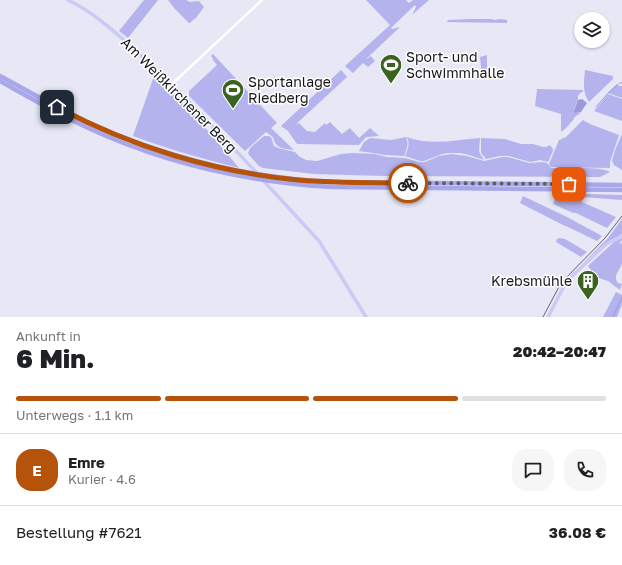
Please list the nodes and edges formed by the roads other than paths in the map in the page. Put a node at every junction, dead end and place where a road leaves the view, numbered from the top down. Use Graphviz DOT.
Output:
graph roads {
  1 [pos="68,0"];
  2 [pos="262,0"];
  3 [pos="0,76"];
  4 [pos="0,81"];
  5 [pos="172,84"];
  6 [pos="622,185"];
  7 [pos="622,190"];
  8 [pos="622,236"];
  9 [pos="366,317"];
  10 [pos="548,317"];
  1 -- 5 [label="main road, Am Weißkirchener Berg"];
  2 -- 5 [label="street"];
  3 -- 6 [label="highway"];
  4 -- 7 [label="highway"];
  5 -- 9 [label="main road, Am Weißkirchener Berg"];
  8 -- 10 [label="main road"];
}
